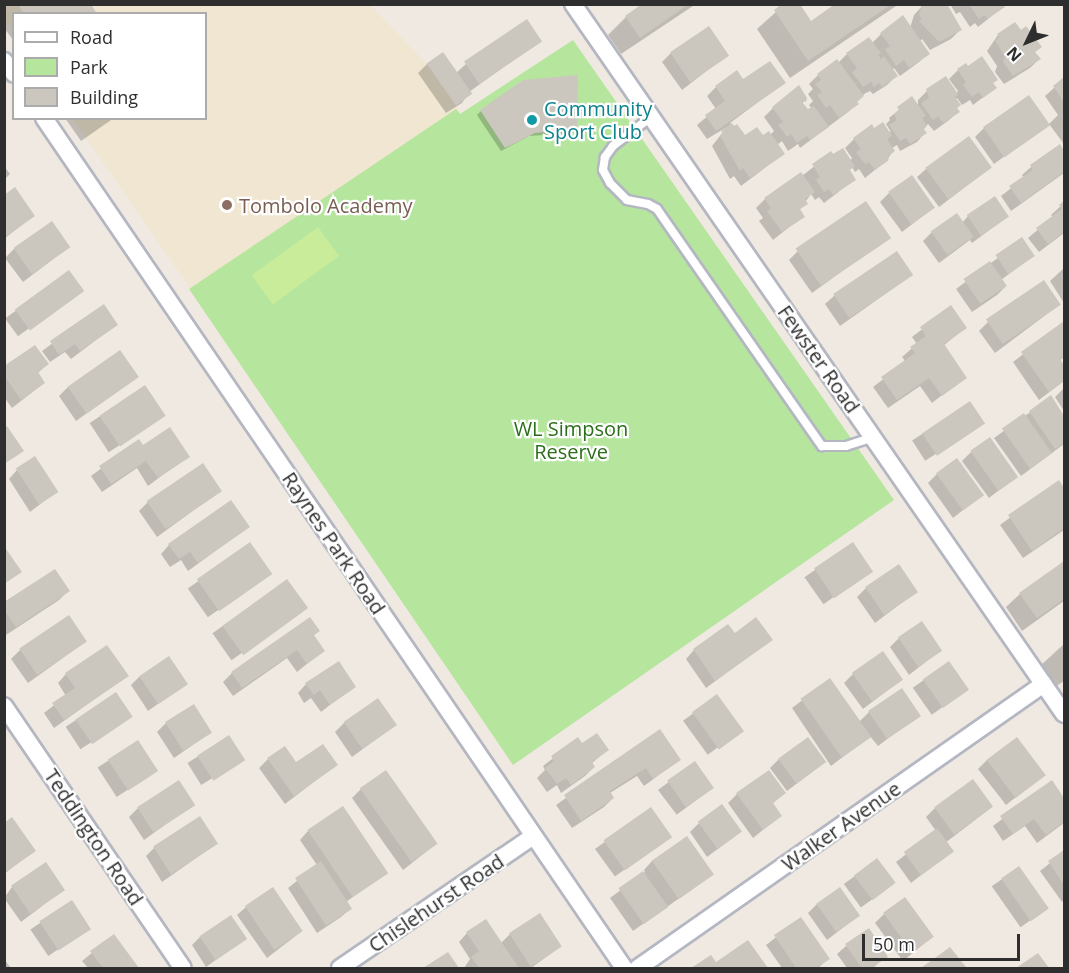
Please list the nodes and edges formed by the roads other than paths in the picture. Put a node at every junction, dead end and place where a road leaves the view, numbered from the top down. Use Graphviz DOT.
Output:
graph roads {
  1 [pos="573,4"];
  2 [pos="651,117"];
  3 [pos="45,120"];
  4 [pos="873,437"];
  5 [pos="1043,684"];
  6 [pos="4,706"];
  7 [pos="1065,714"];
  8 [pos="532,837"];
  9 [pos="183,969"];
  10 [pos="340,969"];
  11 [pos="624,969"];
  12 [pos="638,969"];
  1 -- 2 [label="street, Fewster Road"];
  2 -- 4 [label="street, Fewster Road"];
  2 -- 4 [label="lane"];
  3 -- 8 [label="street, Raynes Park Road"];
  4 -- 5 [label="street, Fewster Road"];
  5 -- 7 [label="street, Fewster Road"];
  5 -- 12 [label="street, Walker Avenue"];
  6 -- 9 [label="street, Teddington Road"];
  8 -- 10 [label="street, Chislehurst Road"];
  8 -- 11 [label="street, Raynes Park Road"];
}
